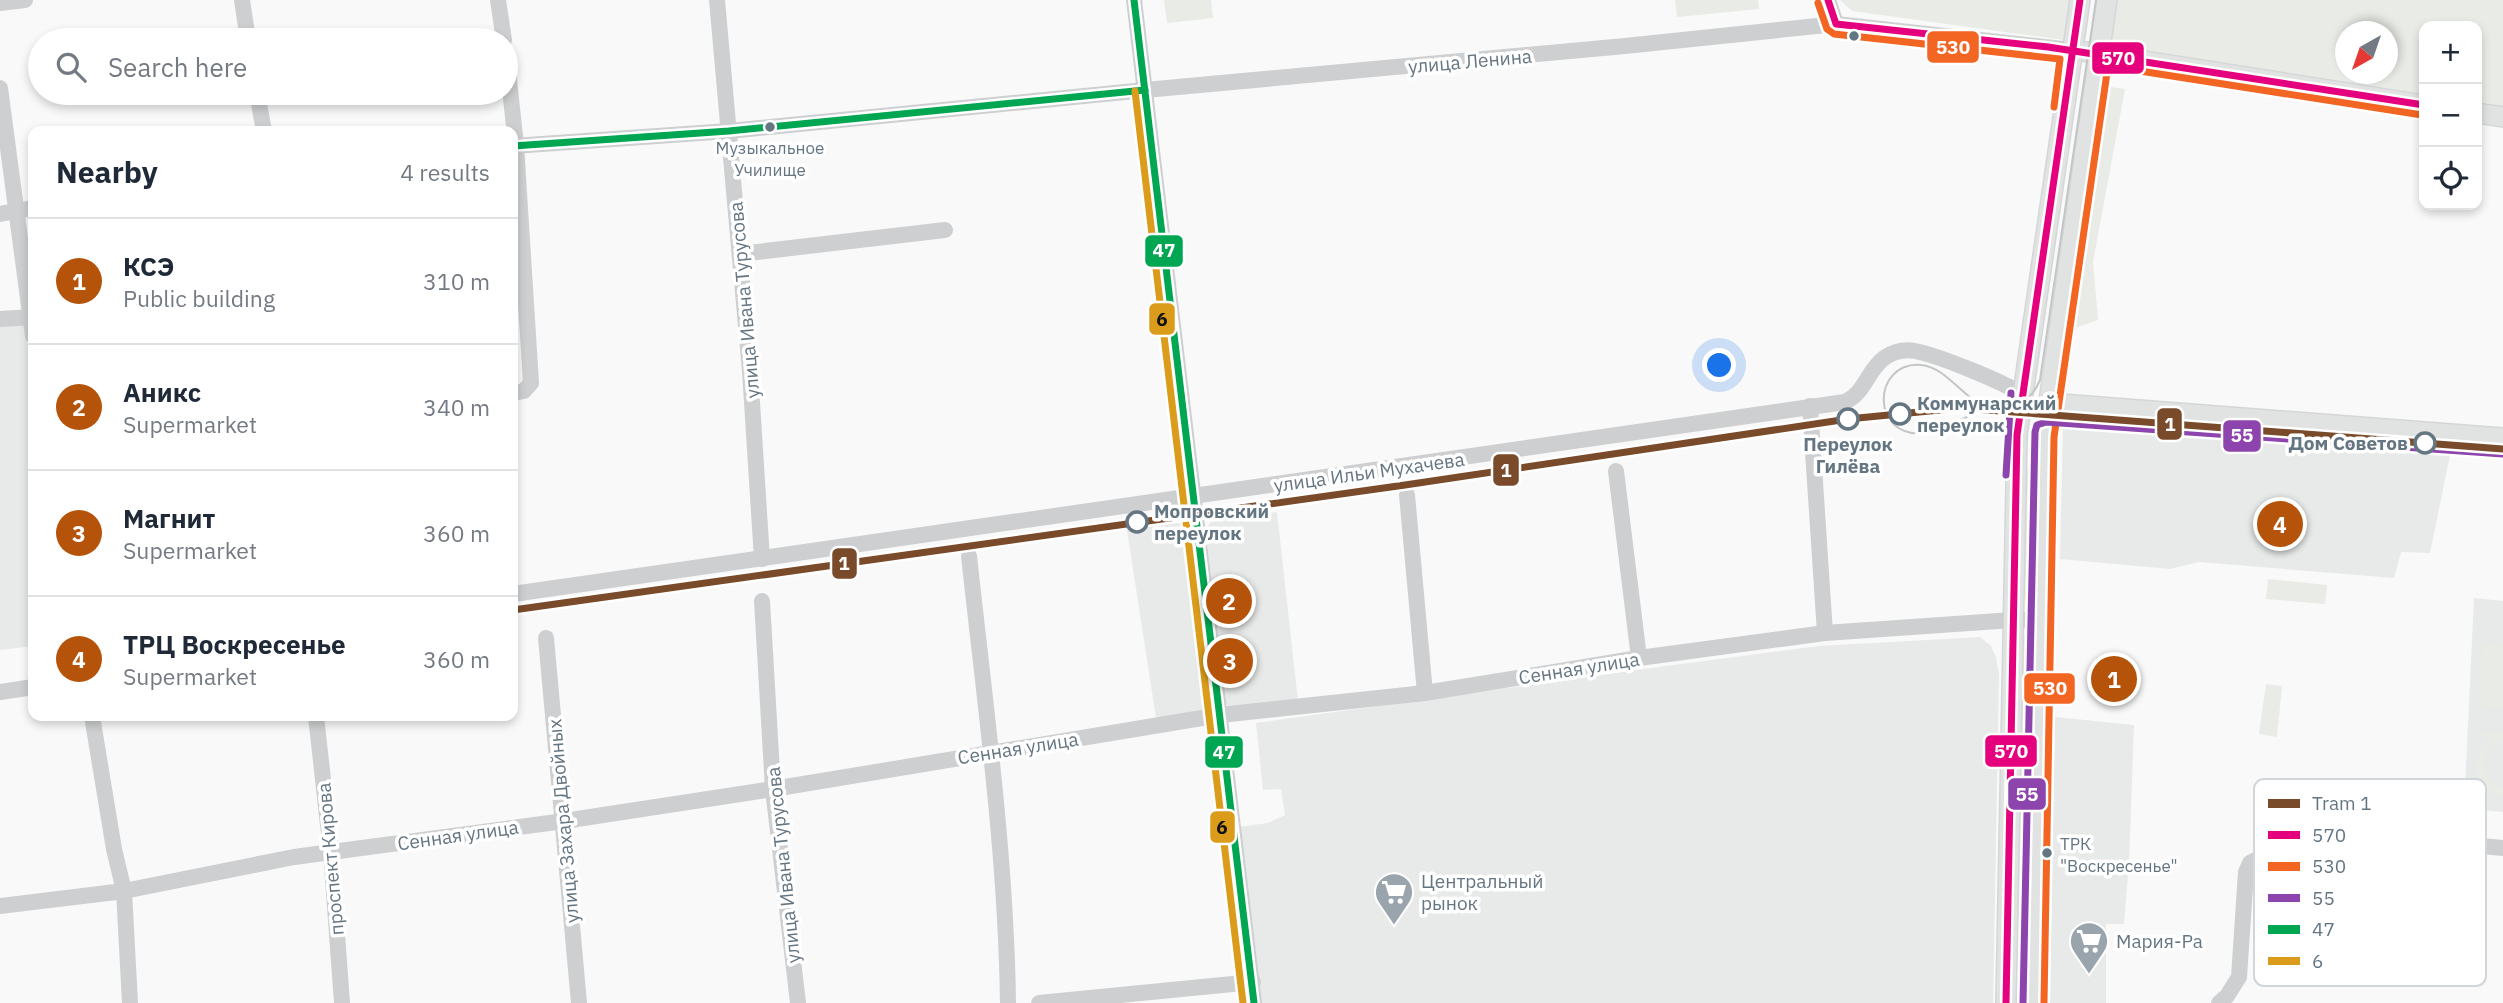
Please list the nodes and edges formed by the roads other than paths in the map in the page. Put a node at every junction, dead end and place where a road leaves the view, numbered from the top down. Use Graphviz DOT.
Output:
graph roads {
  1 [pos="24,0"];
  2 [pos="242,0"];
  3 [pos="498,0"];
  4 [pos="717,0"];
  5 [pos="1133,0"];
  6 [pos="1828,0"];
  7 [pos="2080,0"];
  8 [pos="2107,0"];
  9 [pos="0,3"];
  10 [pos="1836,24"];
  11 [pos="246,28"];
  12 [pos="502,28"];
  13 [pos="2072,50"];
  14 [pos="2099,54"];
  15 [pos="0,88"];
  16 [pos="1144,90"];
  17 [pos="2419,104"];
  18 [pos="259,105"];
  19 [pos="511,105"];
  20 [pos="2482,114"];
  21 [pos="2503,117"];
  22 [pos="263,126"];
  23 [pos="512,126"];
  24 [pos="729,131"];
  25 [pos="518,146"];
  26 [pos="28,209"];
  27 [pos="8,212"];
  28 [pos="945,230"];
  29 [pos="740,254"];
  30 [pos="518,267"];
  31 [pos="28,300"];
  32 [pos="28,317"];
  33 [pos="0,319"];
  34 [pos="518,392"];
  35 [pos="2021,394"];
  36 [pos="2048,403"];
  37 [pos="1810,406"];
  38 [pos="2503,438"];
  39 [pos="1616,471"];
  40 [pos="1407,495"];
  41 [pos="1194,498"];
  42 [pos="969,556"];
  43 [pos="762,559"];
  44 [pos="518,593"];
  45 [pos="762,601"];
  46 [pos="2013,620"];
  47 [pos="2040,621"];
  48 [pos="1825,633"];
  49 [pos="546,638"];
  50 [pos="1639,658"];
  51 [pos="28,688"];
  52 [pos="0,692"];
  53 [pos="1425,693"];
  54 [pos="1220,715"];
  55 [pos="93,721"];
  56 [pos="317,721"];
  57 [pos="990,752"];
  58 [pos="773,789"];
  59 [pos="564,821"];
  60 [pos="331,852"];
  61 [pos="2254,862"];
  62 [pos="124,891"];
  63 [pos="0,906"];
  64 [pos="1253,982"];
  65 [pos="130,1003"];
  66 [pos="342,1003"];
  67 [pos="579,1003"];
  68 [pos="798,1003"];
  69 [pos="1008,1003"];
  70 [pos="1039,1003"];
  71 [pos="1254,1003"];
  72 [pos="2006,1003"];
  73 [pos="2033,1003"];
  74 [pos="2219,1003"];
  1 -- 9 [label="street"];
  2 -- 11 [label="street"];
  3 -- 12 [label="street"];
  4 -- 24 [label="street, улица Ивана Турусова"];
  5 -- 16 [label="street"];
  6 -- 10 [label="street"];
  7 -- 13 [label="main road"];
  8 -- 14 [label="main road"];
  10 -- 13 [label="street, улица Ленина"];
  10 -- 16 [label="street, улица Ленина"];
  13 -- 14 [label="main road, улица Ленина"];
  13 -- 35 [label="main road"];
  14 -- 17 [label="main road, улица Ленина"];
  14 -- 36 [label="main road"];
  15 -- 27 [label="street"];
  16 -- 24 [label="street, улица Ленина"];
  16 -- 41 [label="street"];
  18 -- 22 [label="street"];
  19 -- 23 [label="street"];
  20 -- 21 [label="main road"];
  24 -- 25 [label="street, улица Ленина"];
  24 -- 29 [label="street, улица Ивана Турусова"];
  26 -- 27 [label="street"];
  27 -- 31 [label="street"];
  28 -- 29 [label="street"];
  29 -- 43 [label="street, улица Ивана Турусова"];
  30 -- 34 [label="street"];
  32 -- 33 [label="street"];
  35 -- 37 [label="street, улица Ильи Мухачева"];
  35 -- 46 [label="main road"];
  36 -- 38 [label="main road"];
  36 -- 47 [label="main road"];
  37 -- 41 [label="street, улица Ильи Мухачева"];
  37 -- 48 [label="street"];
  39 -- 50 [label="street"];
  40 -- 53 [label="street"];
  41 -- 43 [label="street, улица Ильи Мухачева"];
  41 -- 54 [label="street"];
  42 -- 57 [label="street"];
  43 -- 44 [label="street, улица Ильи Мухачева"];
  45 -- 58 [label="street, улица Ивана Турусова"];
  46 -- 47 [label="street, Сенная улица"];
  46 -- 48 [label="street, Сенная улица"];
  46 -- 72 [label="main road"];
  47 -- 73 [label="main road"];
  48 -- 50 [label="street, Сенная улица"];
  49 -- 59 [label="street, улица Захара Двойных"];
  50 -- 53 [label="street, Сенная улица"];
  51 -- 52 [label="street"];
  53 -- 54 [label="street, Сенная улица"];
  54 -- 57 [label="street, Сенная улица"];
  54 -- 64 [label="street"];
  55 -- 62 [label="street"];
  56 -- 60 [label="street, проспект Кирова"];
  57 -- 58 [label="street, Сенная улица"];
  57 -- 69 [label="street"];
  58 -- 59 [label="street, Сенная улица"];
  58 -- 68 [label="street, улица Ивана Турусова"];
  59 -- 60 [label="street, Сенная улица"];
  59 -- 67 [label="street, улица Захара Двойных"];
  60 -- 62 [label="street, Сенная улица"];
  60 -- 66 [label="street, проспект Кирова"];
  61 -- 74 [label="street"];
  62 -- 63 [label="street, Сенная улица"];
  62 -- 65 [label="street"];
  64 -- 70 [label="street"];
  64 -- 71 [label="street"];
}
